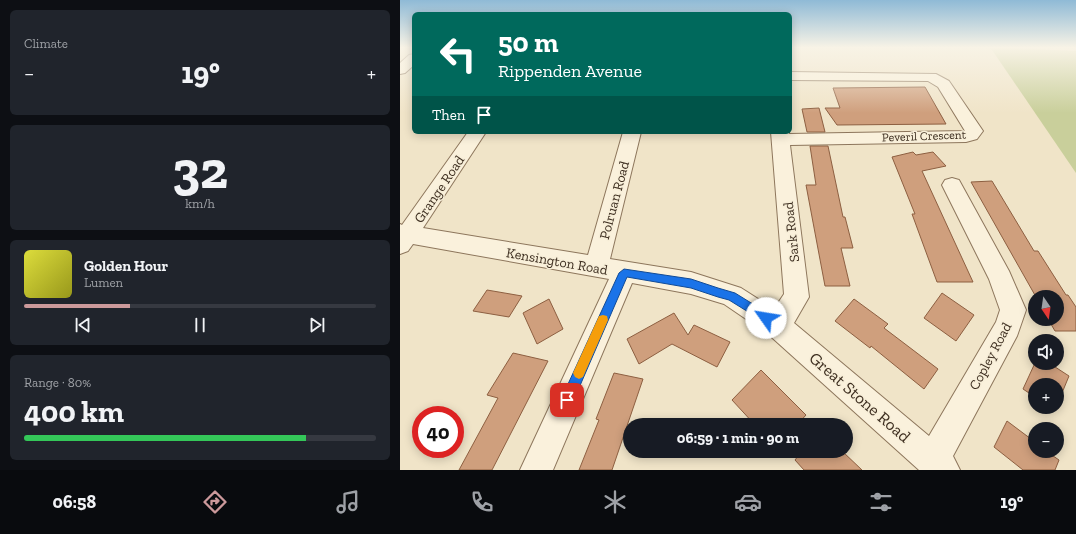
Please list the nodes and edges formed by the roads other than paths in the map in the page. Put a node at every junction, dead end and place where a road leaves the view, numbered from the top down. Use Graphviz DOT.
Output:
graph roads {
  1 [pos="792,76"];
  2 [pos="476,134"];
  3 [pos="631,134"];
  4 [pos="780,136"];
  5 [pos="952,185"];
  6 [pos="403,238"];
  7 [pos="596,268"];
  8 [pos="624,273"];
  9 [pos="777,325"];
  10 [pos="938,465"];
  11 [pos="536,470"];
  1 -- 4 [label="street, Peveril Crescent"];
  2 -- 6 [label="street, Grange Road"];
  3 -- 7 [label="street, Polruan Road"];
  4 -- 9 [label="street, Sark Road"];
  5 -- 10 [label="street, Copley Road"];
  6 -- 7 [label="street, Kensington Road"];
  7 -- 8 [label="street, Kensington Road"];
  8 -- 9 [label="street, Kensington Road"];
  8 -- 11 [label="street"];
  9 -- 10 [label="street, Great Stone Road"];
}
